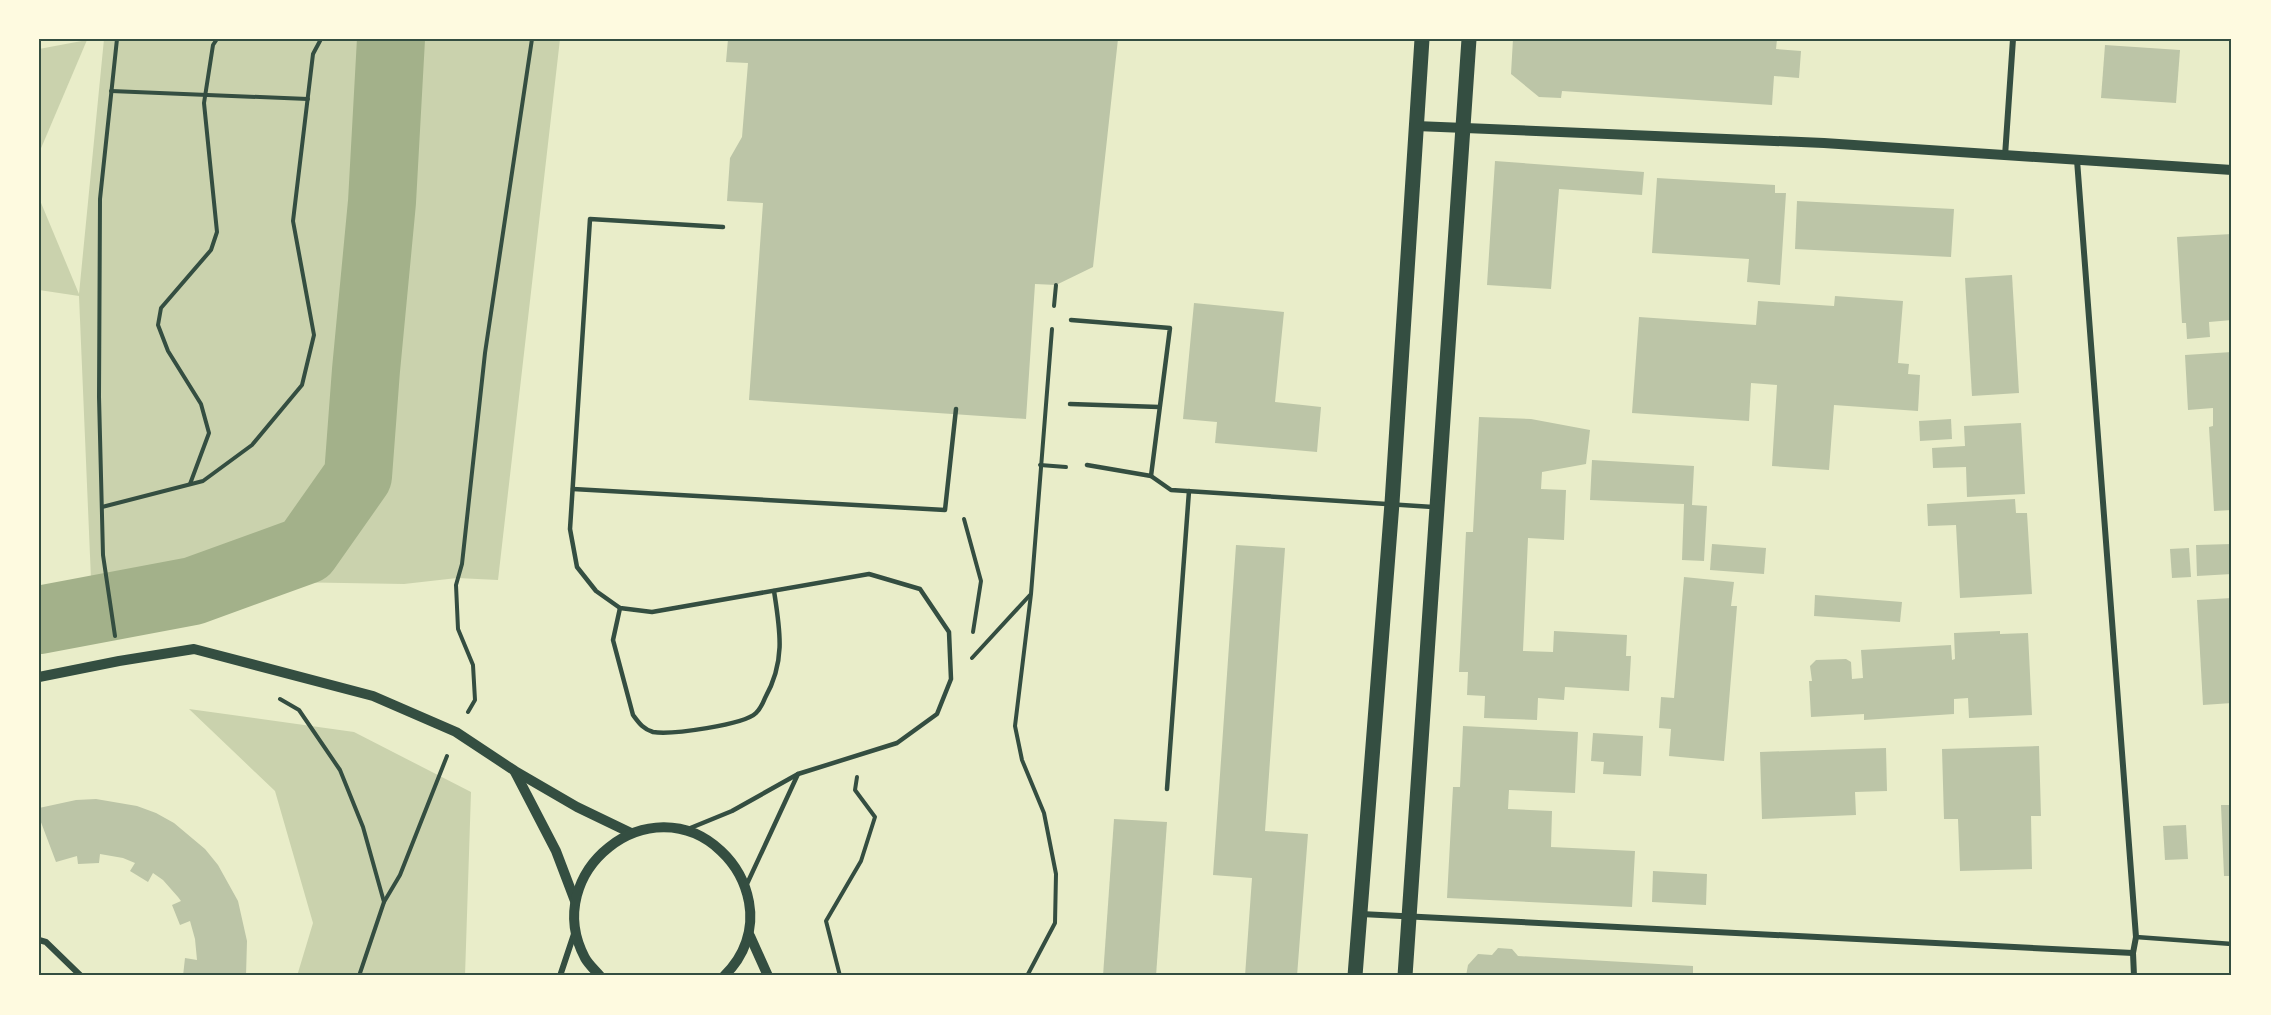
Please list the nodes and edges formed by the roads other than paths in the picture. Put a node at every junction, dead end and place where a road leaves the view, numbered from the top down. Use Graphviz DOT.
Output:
graph roads {
  1 [pos="1422,39"];
  2 [pos="1469,39"];
  3 [pos="2013,39"];
  4 [pos="1416,126"];
  5 [pos="1462,129"];
  6 [pos="2005,156"];
  7 [pos="2077,160"];
  8 [pos="2232,170"];
  9 [pos="723,227"];
  10 [pos="1071,320"];
  11 [pos="1070,404"];
  12 [pos="1159,406"];
  13 [pos="956,409"];
  14 [pos="1087,465"];
  15 [pos="1151,476"];
  16 [pos="573,489"];
  17 [pos="1189,491"];
  18 [pos="1392,503"];
  19 [pos="1439,508"];
  20 [pos="774,591"];
  21 [pos="620,608"];
  22 [pos="39,677"];
  23 [pos="515,771"];
  24 [pos="798,774"];
  25 [pos="1167,789"];
  26 [pos="686,830"];
  27 [pos="631,833"];
  28 [pos="746,886"];
  29 [pos="575,901"];
  30 [pos="1361,914"];
  31 [pos="1409,916"];
  32 [pos="576,931"];
  33 [pos="750,936"];
  34 [pos="2136,937"];
  35 [pos="39,939"];
  36 [pos="2232,944"];
  37 [pos="2133,953"];
  38 [pos="81,976"];
  39 [pos="560,976"];
  40 [pos="600,976"];
  41 [pos="724,976"];
  42 [pos="768,976"];
  43 [pos="1355,976"];
  44 [pos="1405,976"];
  45 [pos="2134,976"];
  1 -- 4 [label="main road"];
  2 -- 5 [label="main road"];
  3 -- 6 [label="street"];
  4 -- 5 [label="street"];
  4 -- 18 [label="main road"];
  5 -- 6 [label="street"];
  5 -- 19 [label="main road"];
  6 -- 7 [label="street"];
  7 -- 8 [label="street"];
  7 -- 34 [label="street"];
  9 -- 16 [label="lane"];
  10 -- 12 [label="lane"];
  11 -- 12 [label="lane"];
  12 -- 15 [label="lane"];
  13 -- 16 [label="lane"];
  14 -- 15 [label="lane"];
  15 -- 17 [label="lane"];
  16 -- 21 [label="lane"];
  17 -- 18 [label="lane"];
  17 -- 25 [label="lane"];
  18 -- 19 [label="lane"];
  18 -- 30 [label="main road"];
  19 -- 31 [label="main road"];
  20 -- 21 [label="lane"];
  20 -- 21 [label="lane"];
  20 -- 24 [label="lane"];
  22 -- 23 [label="street"];
  23 -- 27 [label="street"];
  23 -- 29 [label="street"];
  24 -- 26 [label="lane"];
  24 -- 28 [label="lane"];
  26 -- 27 [label="street"];
  26 -- 28 [label="street"];
  27 -- 29 [label="street"];
  28 -- 33 [label="street"];
  29 -- 32 [label="street"];
  30 -- 31 [label="street"];
  30 -- 43 [label="main road"];
  31 -- 37 [label="street"];
  31 -- 44 [label="main road"];
  32 -- 39 [label="street"];
  32 -- 40 [label="street"];
  33 -- 41 [label="street"];
  33 -- 42 [label="street"];
  34 -- 36 [label="lane"];
  34 -- 37 [label="street"];
  35 -- 38 [label="street"];
  37 -- 45 [label="street"];
}
